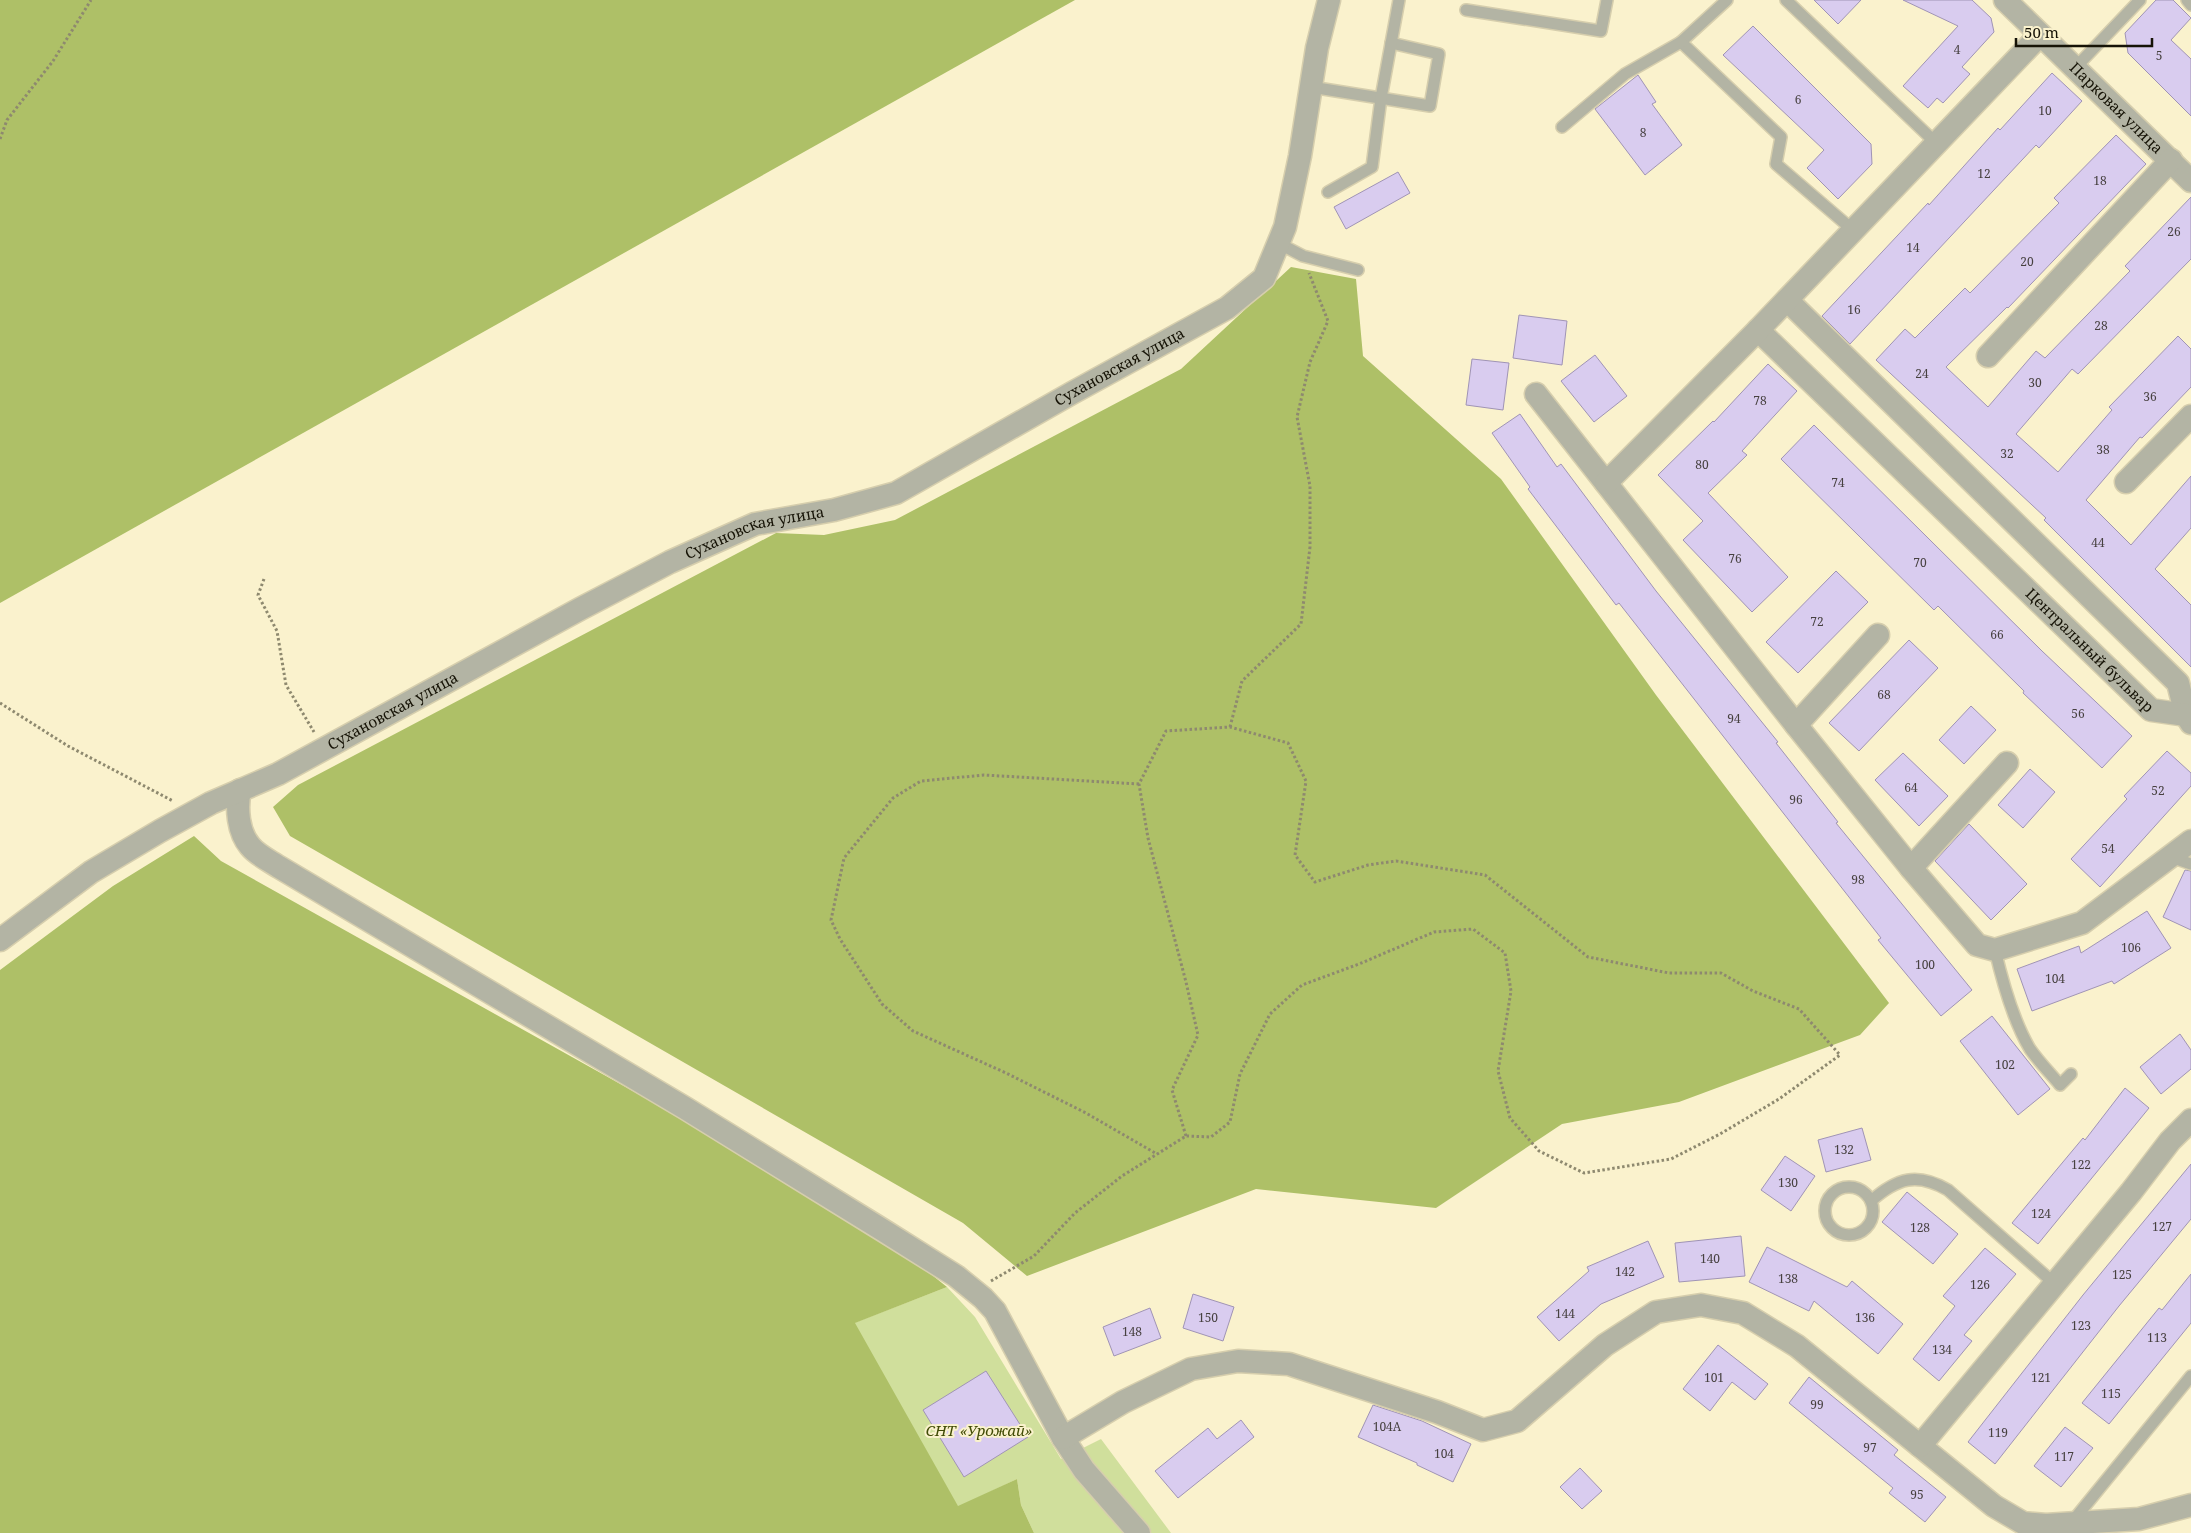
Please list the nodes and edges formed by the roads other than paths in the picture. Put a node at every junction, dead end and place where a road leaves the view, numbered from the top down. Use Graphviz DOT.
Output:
graph roads {
  1 [pos="1329,0"];
  2 [pos="1399,0"];
  3 [pos="1607,0"];
  4 [pos="1727,0"];
  5 [pos="1786,0"];
  6 [pos="2005,0"];
  7 [pos="2140,0"];
  8 [pos="2187,0"];
  9 [pos="2191,4"];
  10 [pos="1466,10"];
  11 [pos="2040,35"];
  12 [pos="1681,42"];
  13 [pos="1391,43"];
  14 [pos="2075,68"];
  15 [pos="1311,87"];
  16 [pos="1381,98"];
  17 [pos="1562,127"];
  18 [pos="1936,143"];
  19 [pos="2171,160"];
  20 [pos="2191,181"];
  21 [pos="1328,192"];
  22 [pos="1854,231"];
  23 [pos="1278,243"];
  24 [pos="1358,270"];
  25 [pos="1787,300"];
  26 [pos="1758,330"];
  27 [pos="1988,356"];
  28 [pos="1536,394"];
  29 [pos="2191,416"];
  30 [pos="2126,482"];
  31 [pos="1606,483"];
  32 [pos="1878,635"];
  33 [pos="2188,719"];
  34 [pos="1796,725"];
  35 [pos="2007,763"];
  36 [pos="240,790"];
  37 [pos="2191,841"];
  38 [pos="2181,860"];
  39 [pos="1911,868"];
  40 [pos="0,940"];
  41 [pos="1995,950"];
  42 [pos="2072,1074"];
  43 [pos="2191,1120"];
  44 [pos="1871,1201"];
  45 [pos="2055,1284"];
  46 [pos="2191,1376"];
  47 [pos="1063,1438"];
  48 [pos="1920,1446"];
  49 [pos="2191,1505"];
  50 [pos="2067,1529"];
  51 [pos="1139,1533"];
  1 -- 15 [label="street, Сухановская улица"];
  2 -- 13 [label="lane"];
  3 -- 10 [label="lane"];
  4 -- 12 [label="lane"];
  5 -- 18 [label="lane"];
  6 -- 11 [label="street, Парковая улица"];
  7 -- 14 [label="lane"];
  8 -- 9 [label="lane"];
  11 -- 14 [label="street, Парковая улица"];
  11 -- 18 [label="street"];
  12 -- 17 [label="lane"];
  12 -- 22 [label="lane"];
  13 -- 16 [label="lane"];
  13 -- 16 [label="lane"];
  14 -- 19 [label="street, Парковая улица"];
  15 -- 16 [label="lane"];
  15 -- 23 [label="street, Сухановская улица"];
  16 -- 21 [label="lane"];
  18 -- 22 [label="street"];
  19 -- 20 [label="street, Парковая улица"];
  19 -- 27 [label="street"];
  22 -- 25 [label="street"];
  23 -- 24 [label="lane"];
  23 -- 36 [label="street, Сухановская улица"];
  25 -- 26 [label="street"];
  25 -- 33 [label="street, Центральный бульвар"];
  26 -- 31 [label="street"];
  26 -- 33 [label="street, Центральный бульвар"];
  28 -- 31 [label="street"];
  29 -- 30 [label="street"];
  31 -- 34 [label="street"];
  32 -- 34 [label="street"];
  34 -- 39 [label="street"];
  35 -- 39 [label="street"];
  36 -- 40 [label="street, Сухановская улица"];
  36 -- 47 [label="street"];
  37 -- 38 [label="street"];
  38 -- 41 [label="street"];
  39 -- 41 [label="street"];
  41 -- 42 [label="lane"];
  43 -- 45 [label="street"];
  44 -- 44 [label="lane"];
  44 -- 45 [label="lane"];
  45 -- 48 [label="street"];
  46 -- 50 [label="lane"];
  47 -- 48 [label="street"];
  47 -- 51 [label="street"];
  48 -- 50 [label="street"];
  49 -- 50 [label="street"];
}
